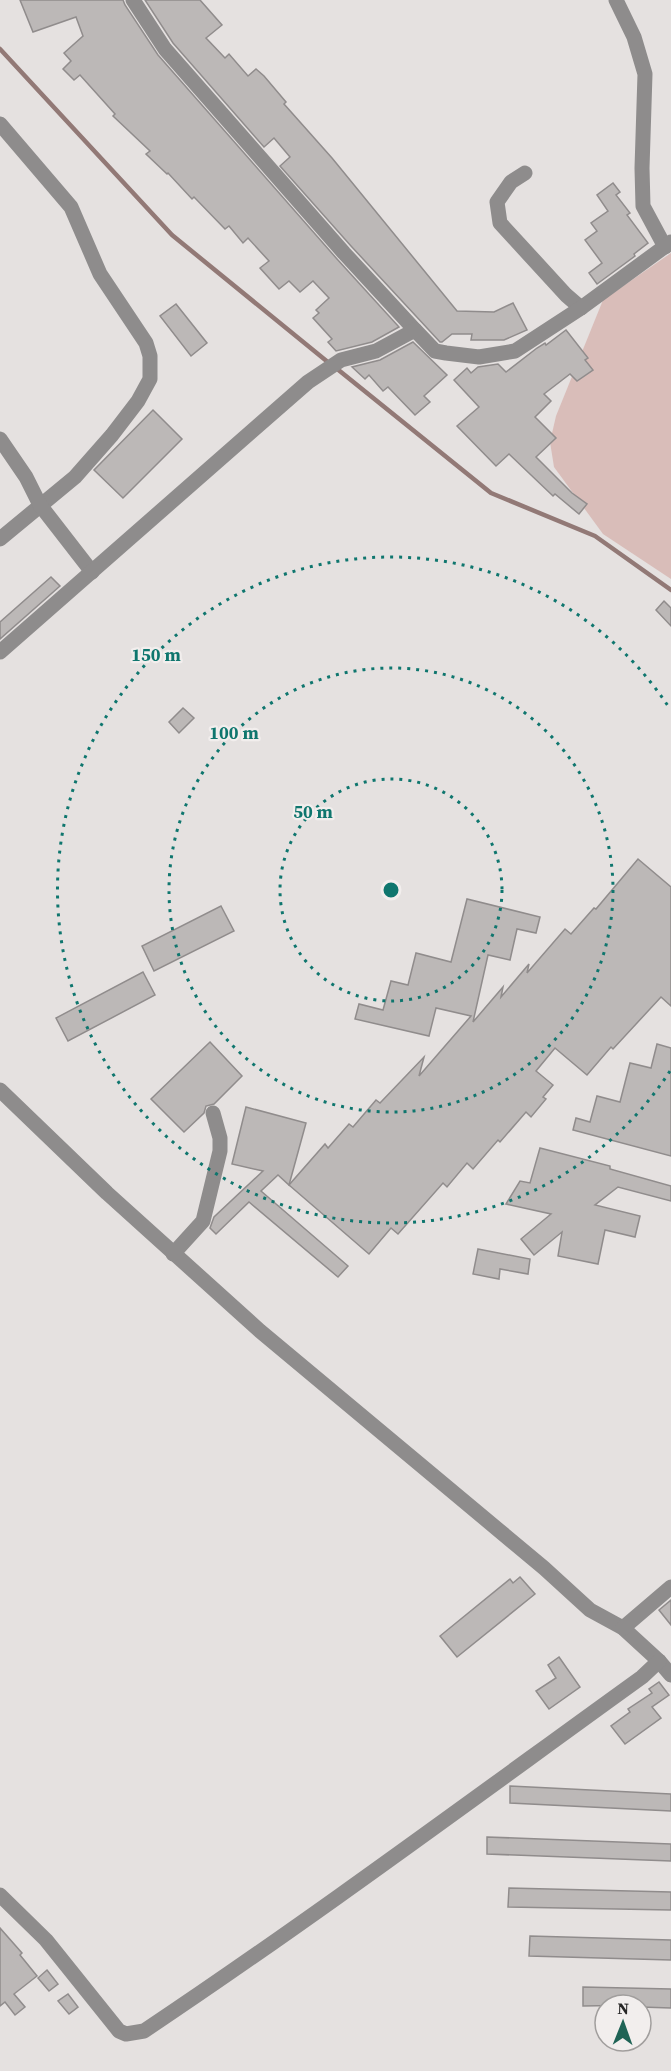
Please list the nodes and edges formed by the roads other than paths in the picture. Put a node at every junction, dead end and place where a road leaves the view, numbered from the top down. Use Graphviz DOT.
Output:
graph roads {
  1 [pos="133,0"];
  2 [pos="616,0"];
  3 [pos="0,124"];
  4 [pos="525,173"];
  5 [pos="668,244"];
  6 [pos="581,308"];
  7 [pos="415,330"];
  8 [pos="0,439"];
  9 [pos="40,505"];
  10 [pos="0,538"];
  11 [pos="92,572"];
  12 [pos="0,652"];
  13 [pos="0,1090"];
  14 [pos="213,1113"];
  15 [pos="173,1254"];
  16 [pos="671,1587"];
  17 [pos="623,1628"];
  18 [pos="659,1661"];
  19 [pos="671,1675"];
  20 [pos="0,1895"];
  1 -- 7 [label="street"];
  2 -- 5 [label="street"];
  3 -- 9 [label="street"];
  4 -- 6 [label="street"];
  5 -- 6 [label="street"];
  6 -- 7 [label="street"];
  7 -- 11 [label="street"];
  8 -- 9 [label="street"];
  9 -- 10 [label="street"];
  9 -- 11 [label="street"];
  11 -- 12 [label="street"];
  13 -- 15 [label="street"];
  14 -- 15 [label="street"];
  15 -- 17 [label="street"];
  16 -- 17 [label="street"];
  17 -- 18 [label="street"];
  18 -- 19 [label="street"];
  18 -- 20 [label="street"];
}
